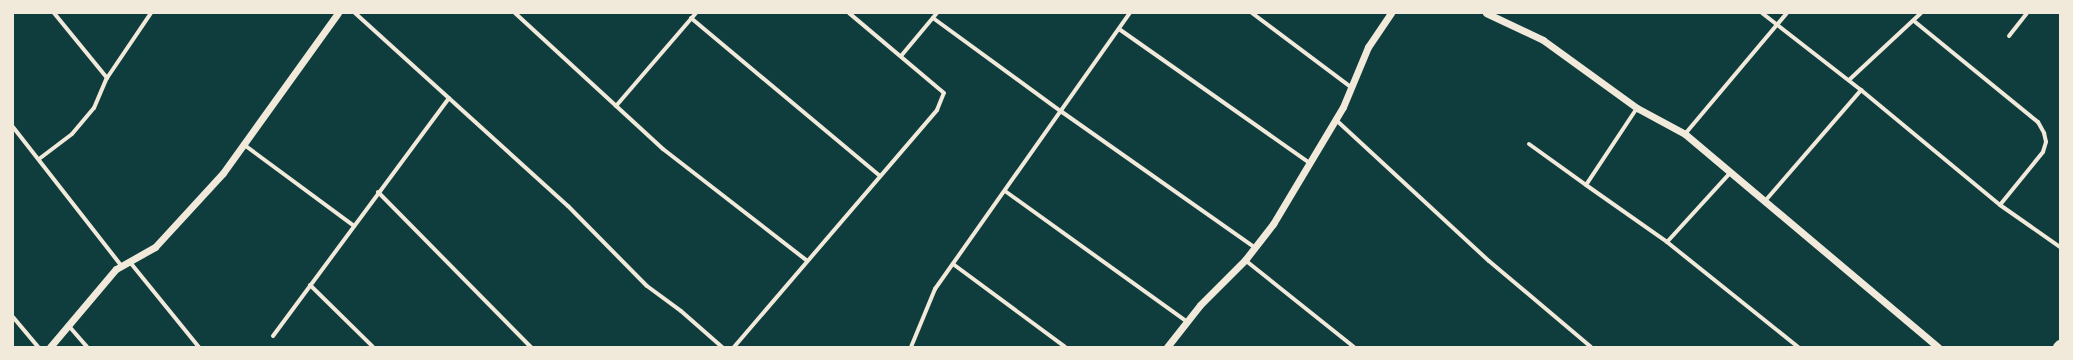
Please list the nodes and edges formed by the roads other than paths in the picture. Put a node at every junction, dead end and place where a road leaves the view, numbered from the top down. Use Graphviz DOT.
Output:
graph roads {
  1 [pos="54,13"];
  2 [pos="151,13"];
  3 [pos="338,13"];
  4 [pos="355,13"];
  5 [pos="515,13"];
  6 [pos="696,13"];
  7 [pos="849,13"];
  8 [pos="860,13"];
  9 [pos="937,13"];
  10 [pos="1130,13"];
  11 [pos="1252,13"];
  12 [pos="1391,13"];
  13 [pos="1486,13"];
  14 [pos="1762,13"];
  15 [pos="1787,13"];
  16 [pos="1921,13"];
  17 [pos="2027,13"];
  18 [pos="692,18"];
  19 [pos="856,18"];
  20 [pos="933,18"];
  21 [pos="1914,21"];
  22 [pos="1777,25"];
  23 [pos="1119,28"];
  24 [pos="2009,36"];
  25 [pos="901,56"];
  26 [pos="107,78"];
  27 [pos="1849,80"];
  28 [pos="1351,87"];
  29 [pos="1861,90"];
  30 [pos="449,98"];
  31 [pos="616,106"];
  32 [pos="1637,108"];
  33 [pos="1062,112"];
  34 [pos="1335,119"];
  35 [pos="13,127"];
  36 [pos="1685,134"];
  37 [pos="243,144"];
  38 [pos="1529,144"];
  39 [pos="39,159"];
  40 [pos="1308,162"];
  41 [pos="1731,172"];
  42 [pos="880,176"];
  43 [pos="1586,185"];
  44 [pos="1005,191"];
  45 [pos="378,192"];
  46 [pos="1765,201"];
  47 [pos="2000,205"];
  48 [pos="354,225"];
  49 [pos="1667,242"];
  50 [pos="1254,247"];
  51 [pos="2060,247"];
  52 [pos="806,260"];
  53 [pos="1245,260"];
  54 [pos="129,261"];
  55 [pos="952,264"];
  56 [pos="121,265"];
  57 [pos="310,285"];
  58 [pos="13,317"];
  59 [pos="1187,322"];
  60 [pos="68,325"];
  61 [pos="273,336"];
  62 [pos="2060,345"];
  63 [pos="38,347"];
  64 [pos="50,347"];
  65 [pos="87,347"];
  66 [pos="199,347"];
  67 [pos="373,347"];
  68 [pos="531,347"];
  69 [pos="722,347"];
  70 [pos="734,347"];
  71 [pos="911,347"];
  72 [pos="1065,347"];
  73 [pos="1167,347"];
  74 [pos="1354,347"];
  75 [pos="1590,347"];
  76 [pos="1798,347"];
  77 [pos="1937,347"];
  78 [pos="2058,347"];
  1 -- 26 [label="street"];
  2 -- 26 [label="street"];
  3 -- 37 [label="street"];
  4 -- 30 [label="street"];
  5 -- 31 [label="street"];
  6 -- 18 [label="street"];
  7 -- 19 [label="street"];
  8 -- 19 [label="street"];
  9 -- 20 [label="street"];
  10 -- 23 [label="street"];
  11 -- 28 [label="street"];
  12 -- 28 [label="street"];
  13 -- 32 [label="street"];
  14 -- 22 [label="street"];
  15 -- 22 [label="street"];
  16 -- 21 [label="street"];
  17 -- 24 [label="street"];
  18 -- 31 [label="street"];
  18 -- 42 [label="street"];
  19 -- 25 [label="street"];
  20 -- 25 [label="street"];
  20 -- 33 [label="street"];
  21 -- 27 [label="street"];
  21 -- 47 [label="street"];
  22 -- 27 [label="street"];
  22 -- 36 [label="street"];
  23 -- 33 [label="street"];
  23 -- 40 [label="street"];
  25 -- 42 [label="street"];
  26 -- 39 [label="street"];
  27 -- 29 [label="street"];
  28 -- 34 [label="street"];
  29 -- 46 [label="street"];
  29 -- 47 [label="street"];
  30 -- 45 [label="street"];
  30 -- 69 [label="street"];
  31 -- 52 [label="street"];
  32 -- 36 [label="street"];
  32 -- 43 [label="street"];
  33 -- 44 [label="street"];
  33 -- 50 [label="street"];
  34 -- 40 [label="street"];
  34 -- 75 [label="street"];
  35 -- 39 [label="street"];
  36 -- 41 [label="street"];
  37 -- 48 [label="street"];
  37 -- 54 [label="street"];
  38 -- 43 [label="street"];
  39 -- 56 [label="street"];
  40 -- 50 [label="street"];
  41 -- 46 [label="street"];
  41 -- 49 [label="street"];
  42 -- 52 [label="street"];
  43 -- 49 [label="street"];
  44 -- 55 [label="street"];
  44 -- 59 [label="street"];
  45 -- 48 [label="street"];
  45 -- 68 [label="street"];
  46 -- 77 [label="street"];
  47 -- 51 [label="street"];
  48 -- 57 [label="street"];
  49 -- 76 [label="street"];
  50 -- 53 [label="street"];
  52 -- 70 [label="street"];
  53 -- 59 [label="street"];
  53 -- 74 [label="street"];
  54 -- 56 [label="street"];
  54 -- 66 [label="street"];
  55 -- 71 [label="street"];
  55 -- 72 [label="street"];
  56 -- 60 [label="street"];
  57 -- 61 [label="street"];
  57 -- 67 [label="street"];
  58 -- 63 [label="street"];
  59 -- 73 [label="street"];
  60 -- 64 [label="street"];
  60 -- 65 [label="street"];
  62 -- 78 [label="main road"];
}
